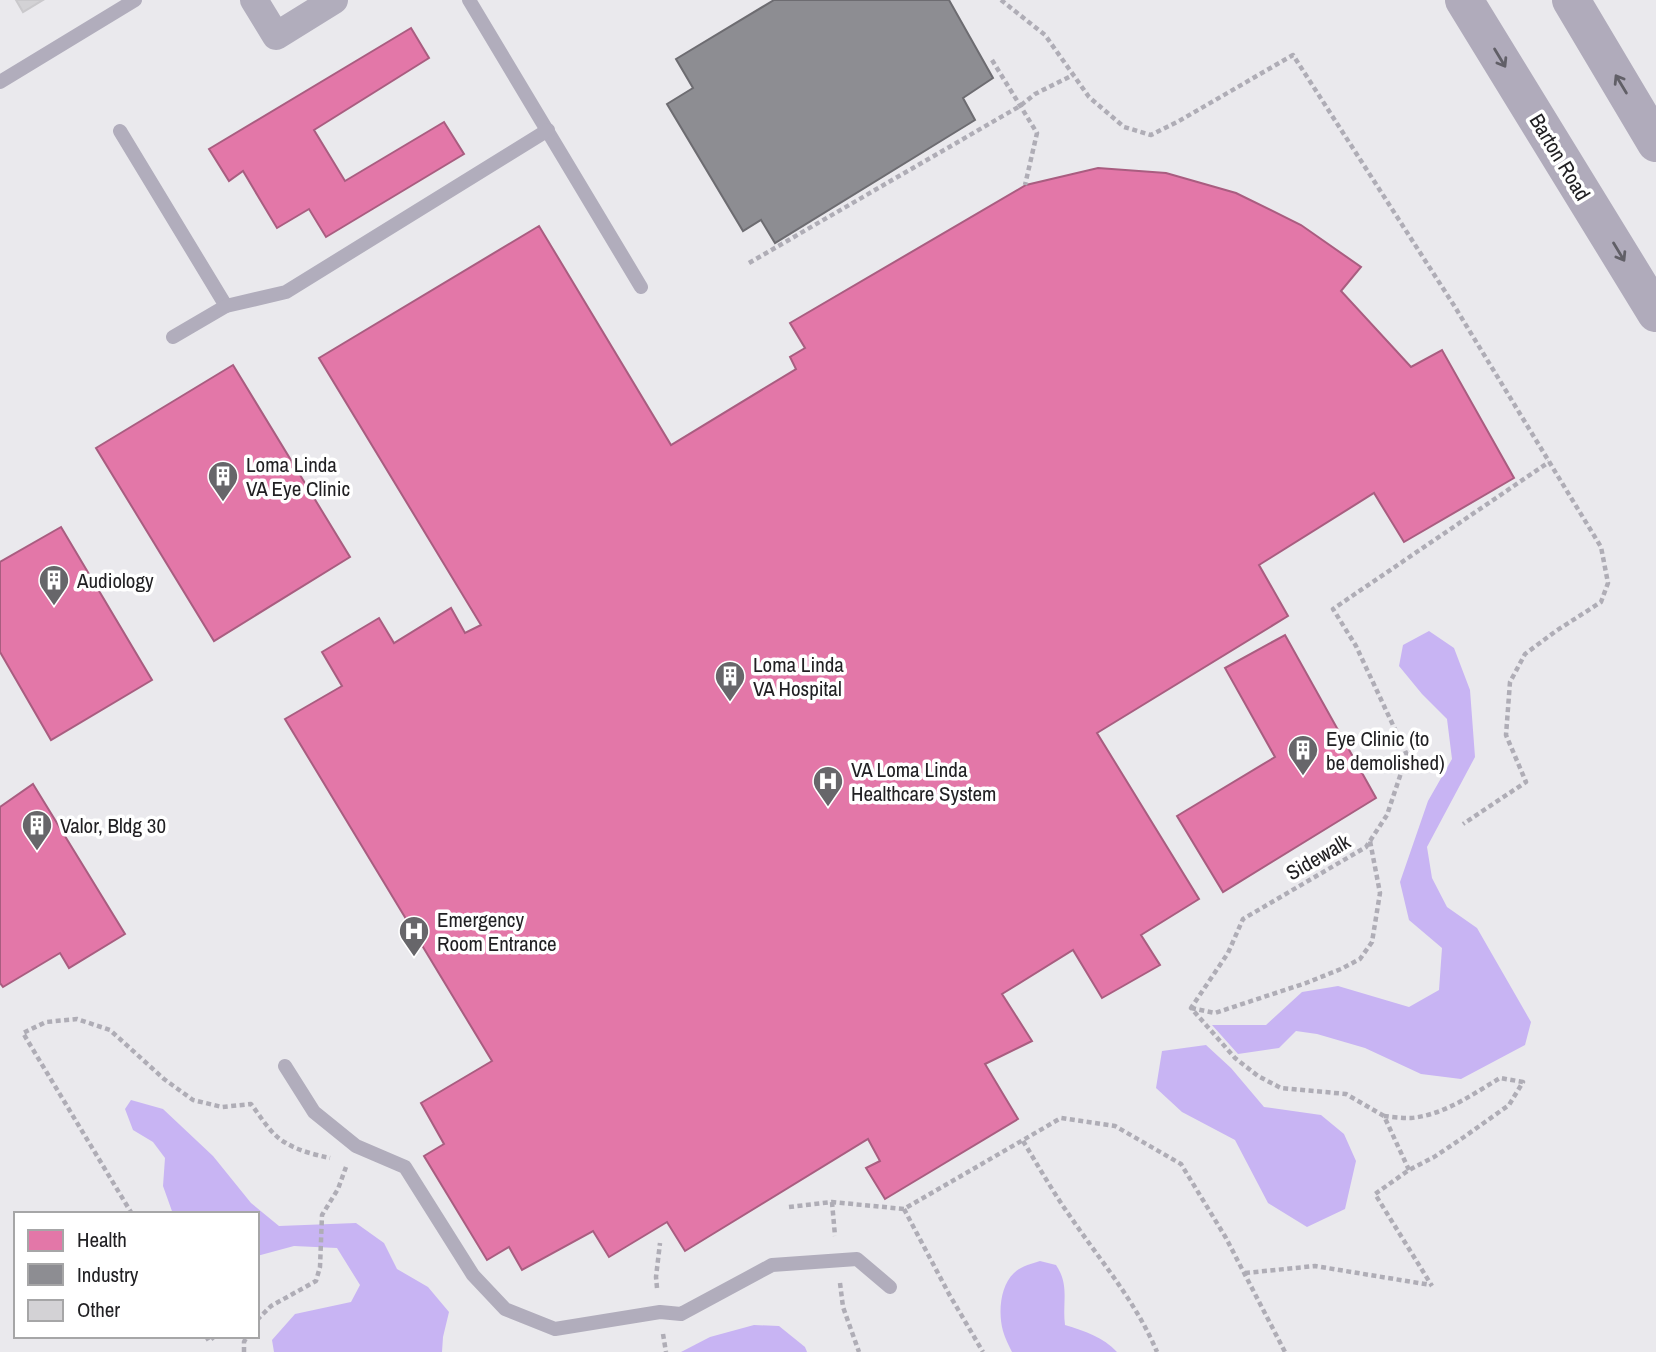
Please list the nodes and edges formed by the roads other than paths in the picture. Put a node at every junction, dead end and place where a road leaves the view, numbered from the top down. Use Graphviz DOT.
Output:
graph roads {
  1 [pos="135,0"];
  2 [pos="254,0"];
  3 [pos="334,0"];
  4 [pos="469,0"];
  5 [pos="1464,0"];
  6 [pos="1571,0"];
  7 [pos="0,82"];
  8 [pos="120,131"];
  9 [pos="548,131"];
  10 [pos="1656,143"];
  11 [pos="641,287"];
  12 [pos="226,306"];
  13 [pos="1656,313"];
  14 [pos="173,337"];
  15 [pos="285,1066"];
  16 [pos="890,1287"];
  1 -- 7 [label="lane"];
  2 -- 3 [label="street"];
  4 -- 9 [label="lane"];
  5 -- 13 [label="main road, Barton Road, one-way"];
  10 -- 6 [label="main road, one-way"];
  8 -- 12 [label="lane"];
  9 -- 11 [label="lane"];
  9 -- 12 [label="lane"];
  12 -- 14 [label="lane"];
  15 -- 16 [label="lane"];
}
